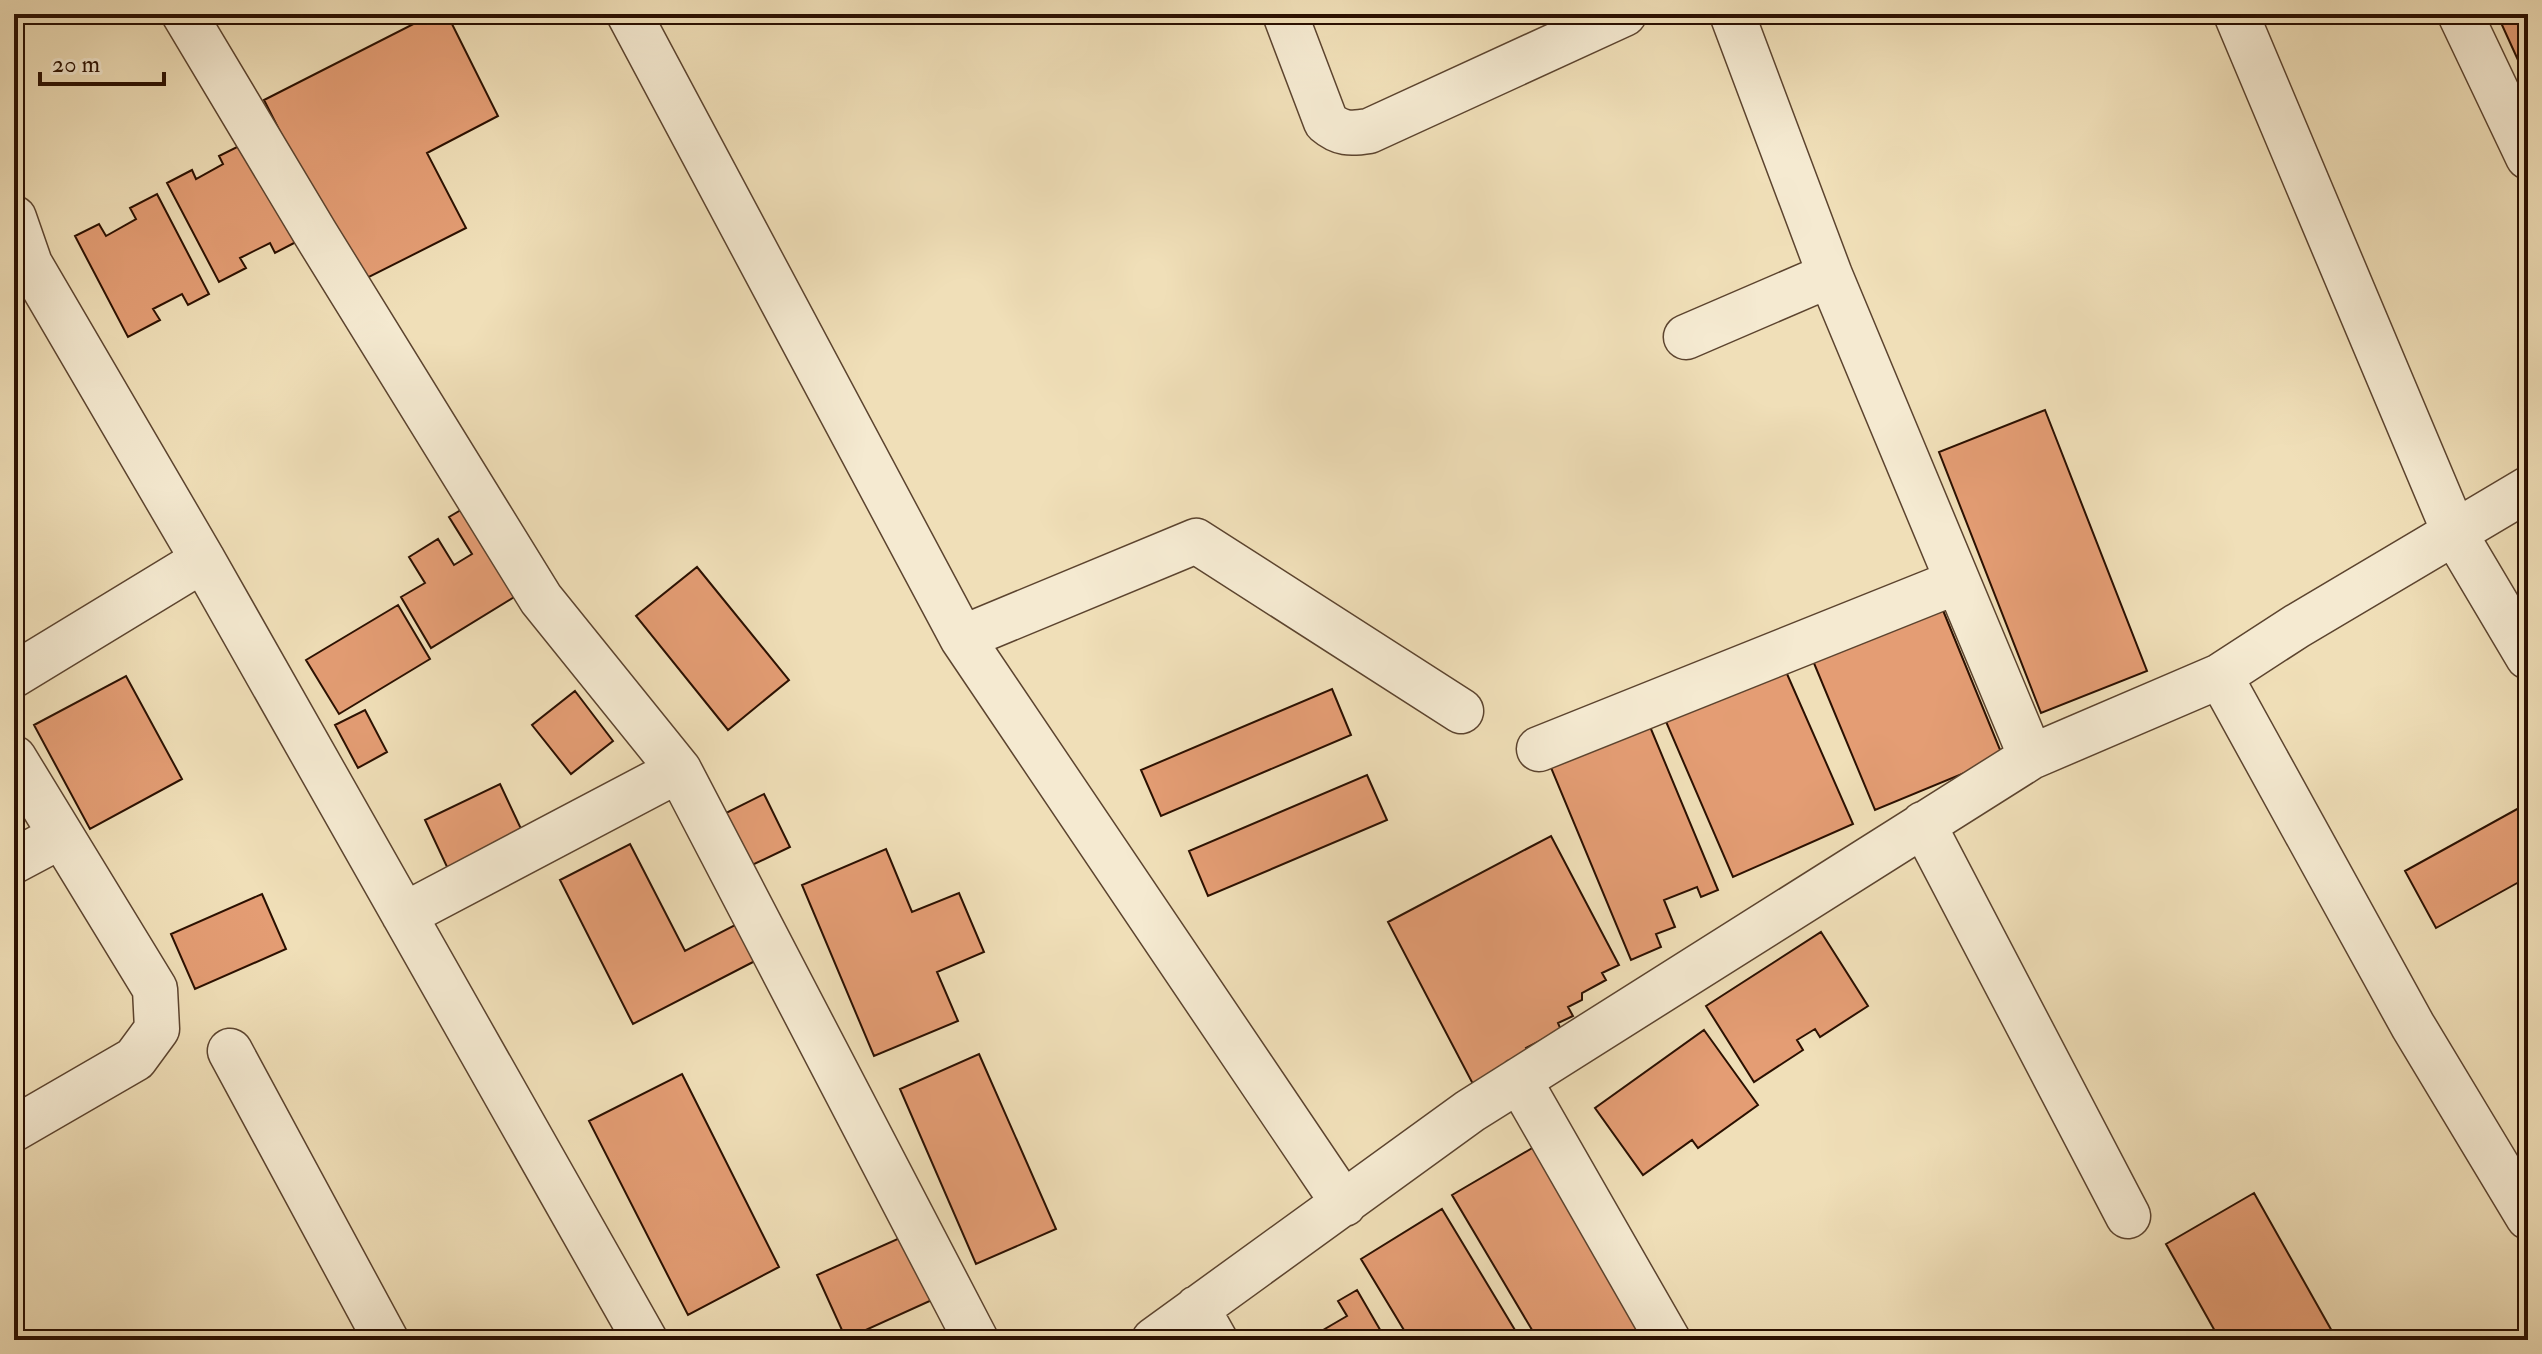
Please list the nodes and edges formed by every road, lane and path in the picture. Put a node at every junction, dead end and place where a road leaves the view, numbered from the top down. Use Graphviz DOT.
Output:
graph roads {
  1 [pos="184,14"];
  2 [pos="629,14"];
  3 [pos="1285,14"];
  4 [pos="1624,14"];
  5 [pos="1732,14"];
  6 [pos="2236,14"];
  7 [pos="2460,14"];
  8 [pos="2528,157"];
  9 [pos="14,218"];
  10 [pos="1830,275"];
  11 [pos="1686,337"];
  12 [pos="2528,489"];
  13 [pos="2455,534"];
  14 [pos="203,560"];
  15 [pos="1956,582"];
  16 [pos="962,638"];
  17 [pos="2528,657"];
  18 [pos="14,675"];
  19 [pos="2220,676"];
  20 [pos="1461,711"];
  21 [pos="1539,749"];
  22 [pos="2031,757"];
  23 [pos="14,758"];
  24 [pos="679,770"];
  25 [pos="1923,824"];
  26 [pos="61,836"];
  27 [pos="14,861"];
  28 [pos="404,915"];
  29 [pos="230,1051"];
  30 [pos="1519,1080"];
  31 [pos="14,1129"];
  32 [pos="1344,1204"];
  33 [pos="2128,1216"];
  34 [pos="2528,1217"];
  35 [pos="1206,1324"];
  36 [pos="386,1340"];
  37 [pos="645,1340"];
  38 [pos="976,1340"];
  39 [pos="1154,1340"];
  40 [pos="1668,1340"];
  1 -- 24 [label="street"];
  2 -- 16 [label="street"];
  3 -- 4 [label="street"];
  5 -- 10 [label="street"];
  6 -- 13 [label="street"];
  7 -- 8 [label="street"];
  9 -- 14 [label="street"];
  10 -- 11 [label="street"];
  10 -- 15 [label="street"];
  12 -- 13 [label="street"];
  13 -- 17 [label="street"];
  13 -- 19 [label="street"];
  14 -- 18 [label="street"];
  14 -- 28 [label="street"];
  15 -- 21 [label="street"];
  15 -- 22 [label="street"];
  16 -- 20 [label="street"];
  16 -- 32 [label="street"];
  19 -- 22 [label="street"];
  19 -- 34 [label="street"];
  22 -- 25 [label="street"];
  23 -- 26 [label="street"];
  24 -- 28 [label="street"];
  24 -- 38 [label="street"];
  25 -- 30 [label="street"];
  25 -- 33 [label="street"];
  26 -- 27 [label="street"];
  26 -- 31 [label="street"];
  28 -- 37 [label="street"];
  29 -- 36 [label="street"];
  30 -- 32 [label="street"];
  30 -- 40 [label="street"];
  32 -- 35 [label="street"];
  35 -- 39 [label="street"];
}
